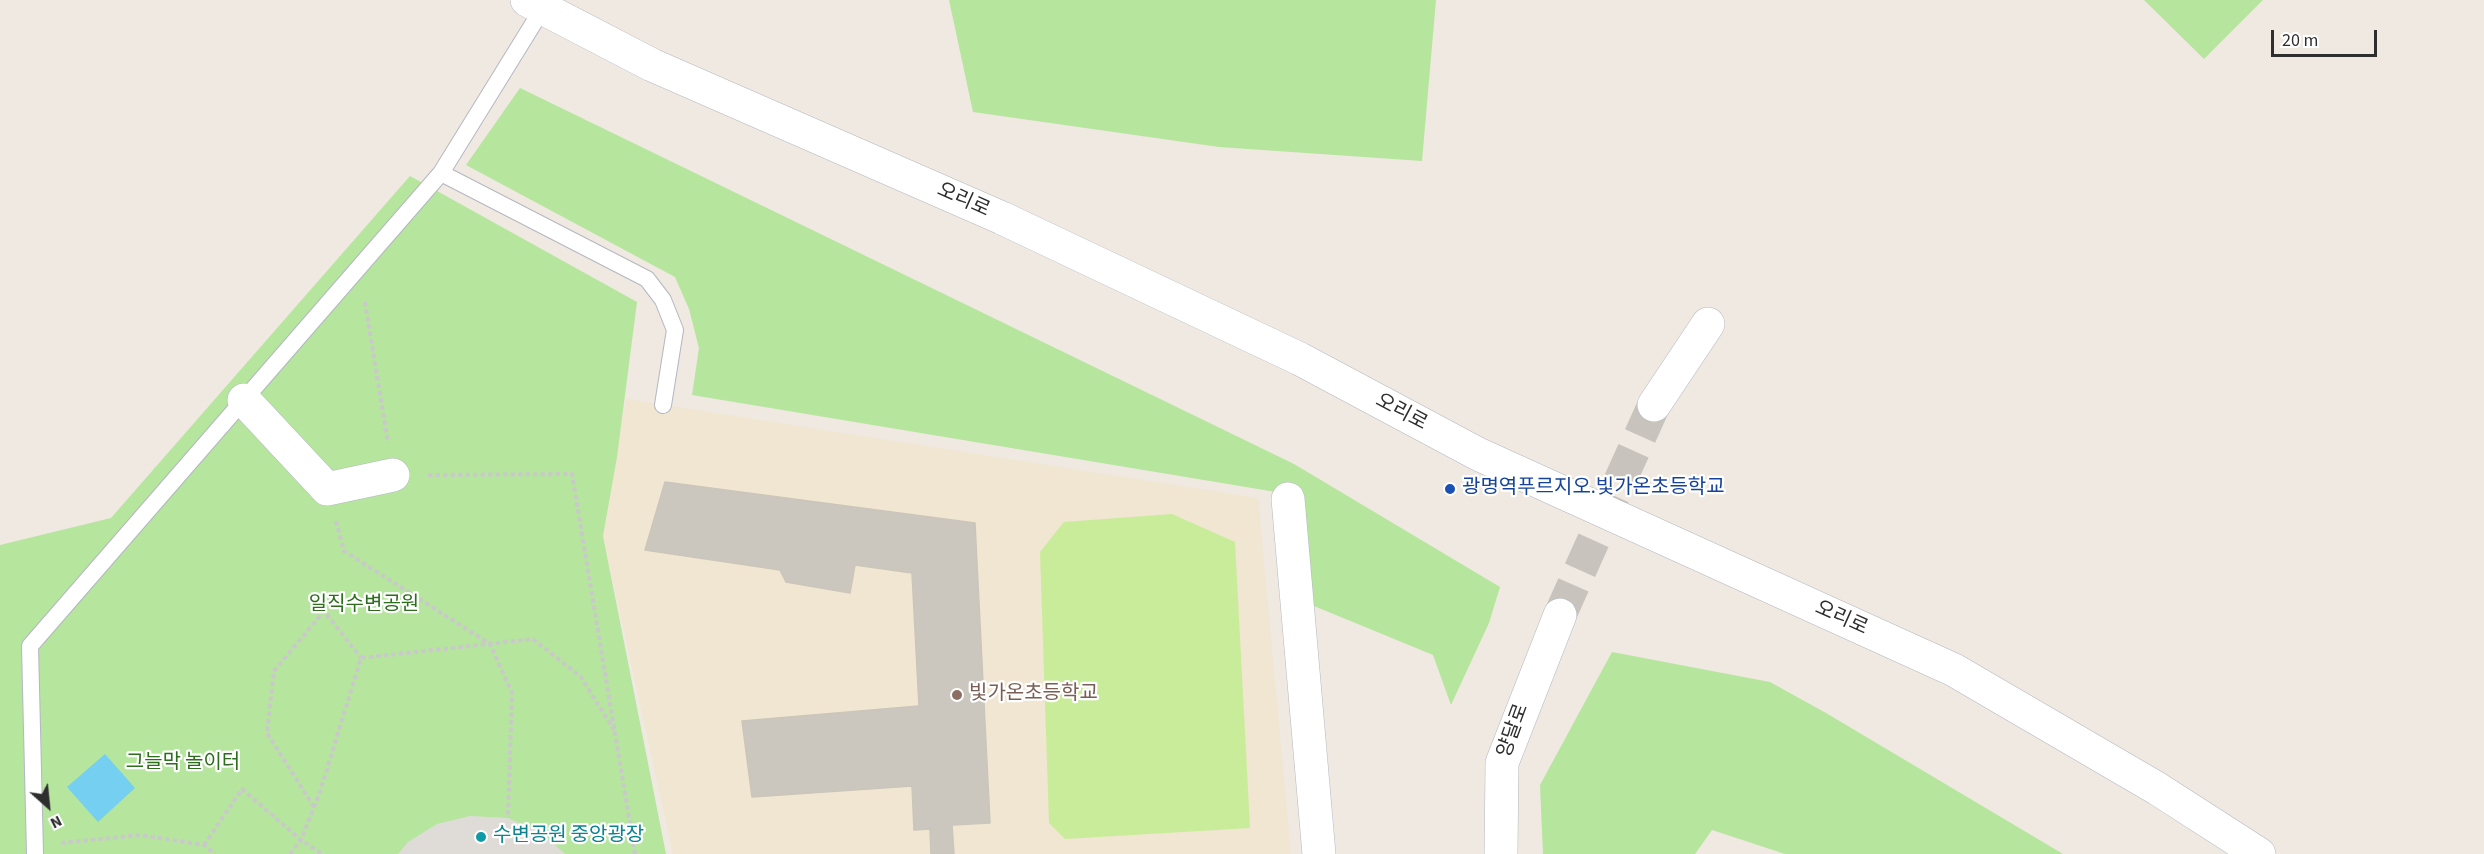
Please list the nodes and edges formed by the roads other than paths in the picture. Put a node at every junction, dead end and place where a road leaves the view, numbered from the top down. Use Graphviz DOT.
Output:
graph roads {
  1 [pos="535,4"];
  2 [pos="441,173"];
  3 [pos="1708,324"];
  4 [pos="244,400"];
  5 [pos="663,405"];
  6 [pos="1654,405"];
  7 [pos="393,475"];
  8 [pos="1288,499"];
  9 [pos="1560,615"];
  10 [pos="35,850"];
  11 [pos="1319,854"];
  12 [pos="1500,854"];
  13 [pos="2259,854"];
  1 -- 2 [label="lane"];
  1 -- 13 [label="main road, 오리로"];
  2 -- 4 [label="lane"];
  2 -- 5 [label="lane"];
  3 -- 6 [label="main road"];
  4 -- 7 [label="main road"];
  4 -- 10 [label="lane"];
  8 -- 11 [label="main road"];
  9 -- 12 [label="main road, 양달로"];
}
